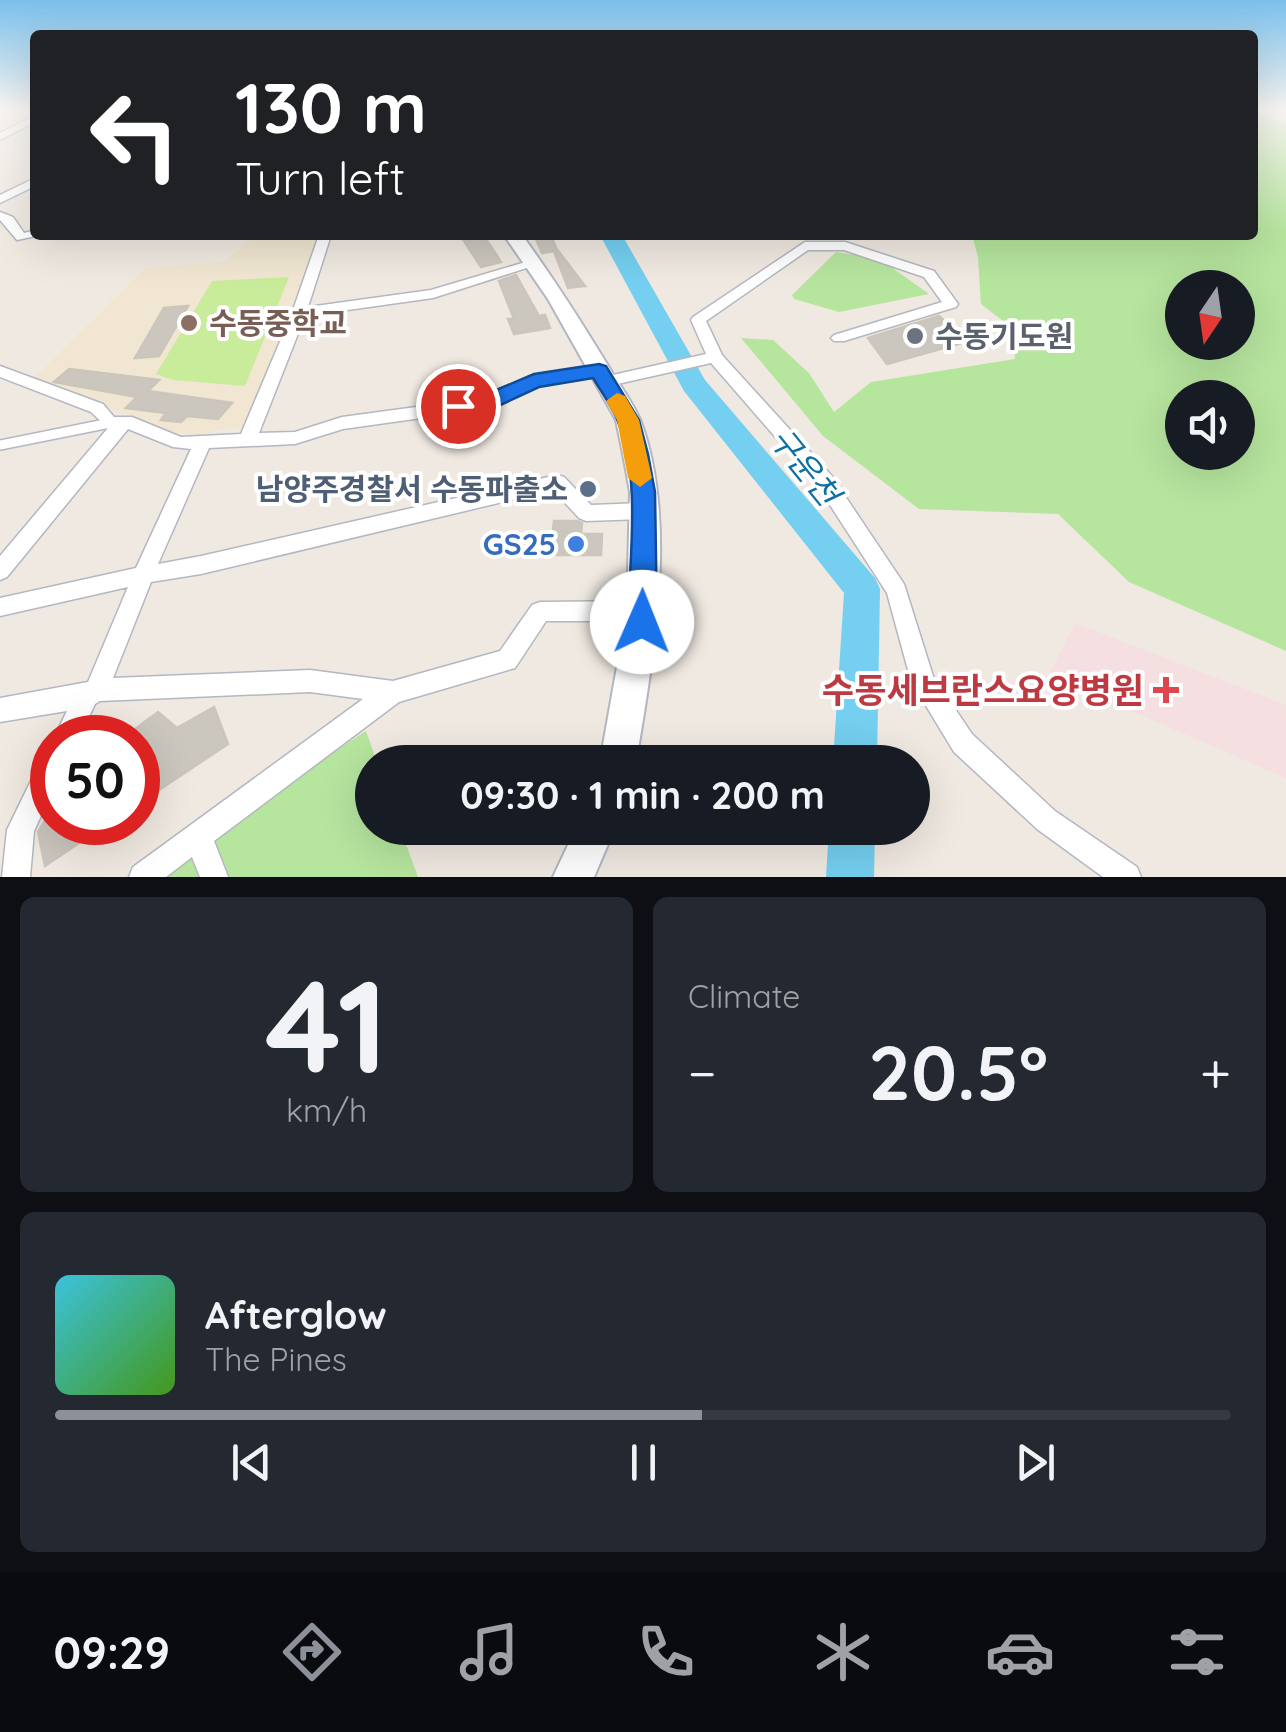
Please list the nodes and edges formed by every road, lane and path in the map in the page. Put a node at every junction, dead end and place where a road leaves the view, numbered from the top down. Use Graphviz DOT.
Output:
graph roads {
  1 [pos="30,184"];
  2 [pos="0,200"];
  3 [pos="0,216"];
  4 [pos="30,235"];
  5 [pos="323,240"];
  6 [pos="516,240"];
  7 [pos="532,264"];
  8 [pos="299,312"];
  9 [pos="838,338"];
  10 [pos="712,358"];
  11 [pos="0,371"];
  12 [pos="607,376"];
  13 [pos="118,422"];
  14 [pos="247,442"];
  15 [pos="202,444"];
  16 [pos="0,445"];
  17 [pos="643,511"];
  18 [pos="0,572"];
  19 [pos="145,572"];
  20 [pos="0,607"];
  21 [pos="643,611"];
  22 [pos="393,692"];
  23 [pos="92,693"];
  24 [pos="0,710"];
  25 [pos="79,715"];
  26 [pos="621,745"];
  27 [pos="30,811"];
  28 [pos="198,836"];
  29 [pos="588,845"];
  30 [pos="16,877"];
  31 [pos="143,877"];
  32 [pos="214,877"];
  33 [pos="573,877"];
  34 [pos="1127,877"];
  1 -- 2 [label="street"];
  3 -- 4 [label="street"];
  5 -- 8 [label="street"];
  6 -- 7 [label="main road"];
  7 -- 8 [label="street"];
  7 -- 12 [label="main road"];
  8 -- 14 [label="street"];
  9 -- 10 [label="street"];
  10 -- 12 [label="street"];
  10 -- 34 [label="street"];
  11 -- 13 [label="street"];
  12 -- 14 [label="street"];
  12 -- 17 [label="main road"];
  13 -- 15 [label="street"];
  13 -- 16 [label="lane"];
  13 -- 18 [label="street"];
  14 -- 15 [label="street"];
  15 -- 19 [label="street"];
  17 -- 19 [label="street"];
  17 -- 21 [label="main road"];
  19 -- 20 [label="street"];
  19 -- 23 [label="street"];
  21 -- 22 [label="street"];
  21 -- 26 [label="main road"];
  22 -- 23 [label="street"];
  22 -- 28 [label="street"];
  23 -- 24 [label="street"];
  23 -- 25 [label="street"];
  27 -- 30 [label="street"];
  28 -- 31 [label="street"];
  28 -- 32 [label="street"];
  29 -- 33 [label="main road"];
}
